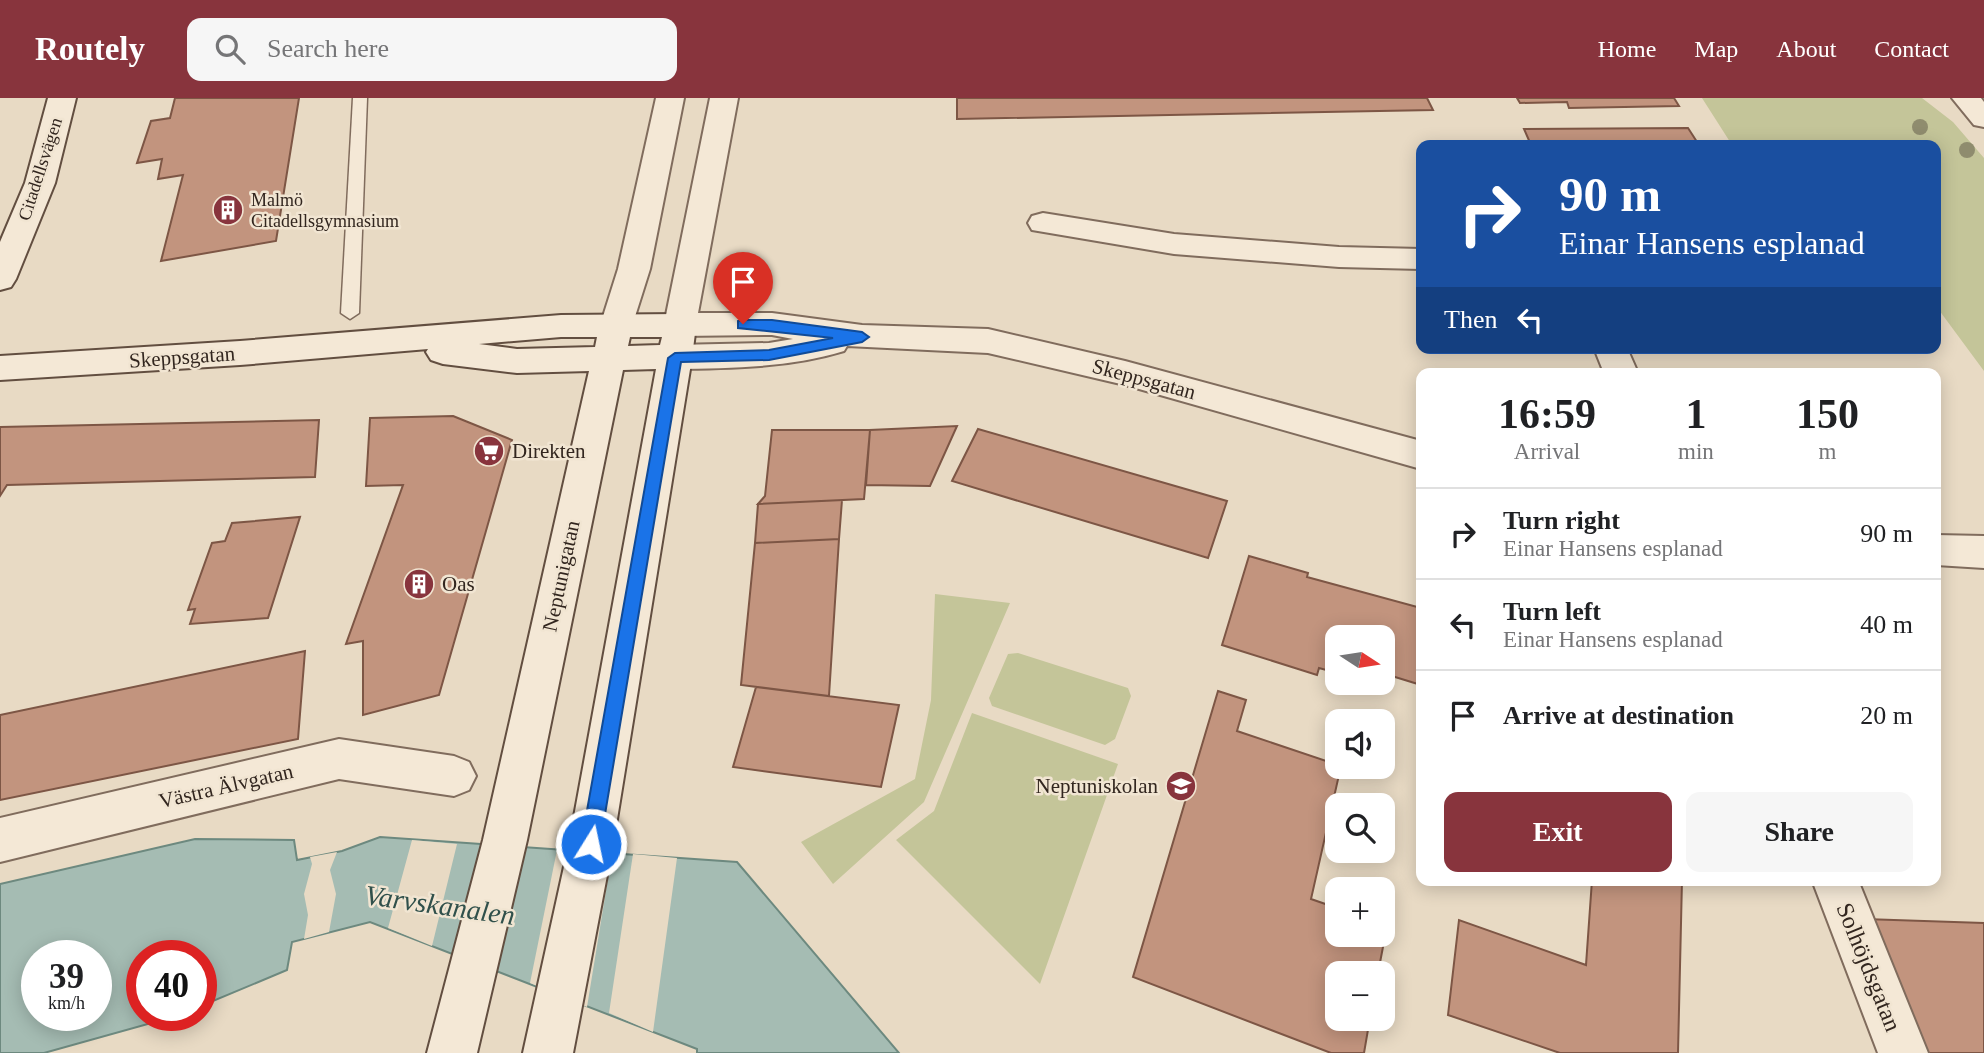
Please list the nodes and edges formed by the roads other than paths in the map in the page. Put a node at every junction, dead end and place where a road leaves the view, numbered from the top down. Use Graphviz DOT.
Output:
graph roads {
  1 [pos="62,98"];
  2 [pos="360,98"];
  3 [pos="670,98"];
  4 [pos="724,98"];
  5 [pos="1966,98"];
  6 [pos="1984,119"];
  7 [pos="1043,223"];
  8 [pos="1416,259"];
  9 [pos="0,279"];
  10 [pos="350,313"];
  11 [pos="677,341"];
  12 [pos="612,342"];
  13 [pos="0,368"];
  14 [pos="1416,454"];
  15 [pos="1941,550"];
  16 [pos="1984,552"];
  17 [pos="454,776"];
  18 [pos="0,840"];
  19 [pos="1837,886"];
  20 [pos="553,1031"];
  21 [pos="452,1053"];
  22 [pos="1903,1053"];
  1 -- 9 [label="street, Citadellsvägen"];
  2 -- 10 [label="lane"];
  3 -- 12 [label="street, Neptunigatan"];
  4 -- 11 [label="street"];
  5 -- 6 [label="street"];
  7 -- 8 [label="street"];
  11 -- 12 [label="street, Skeppsgatan"];
  11 -- 14 [label="street, Skeppsgatan"];
  11 -- 20 [label="street"];
  12 -- 13 [label="street, Skeppsgatan"];
  12 -- 21 [label="street, Neptunigatan"];
  15 -- 16 [label="street"];
  17 -- 18 [label="street, Västra Älvgatan"];
  19 -- 22 [label="street, Solhöjdsgatan"];
}
